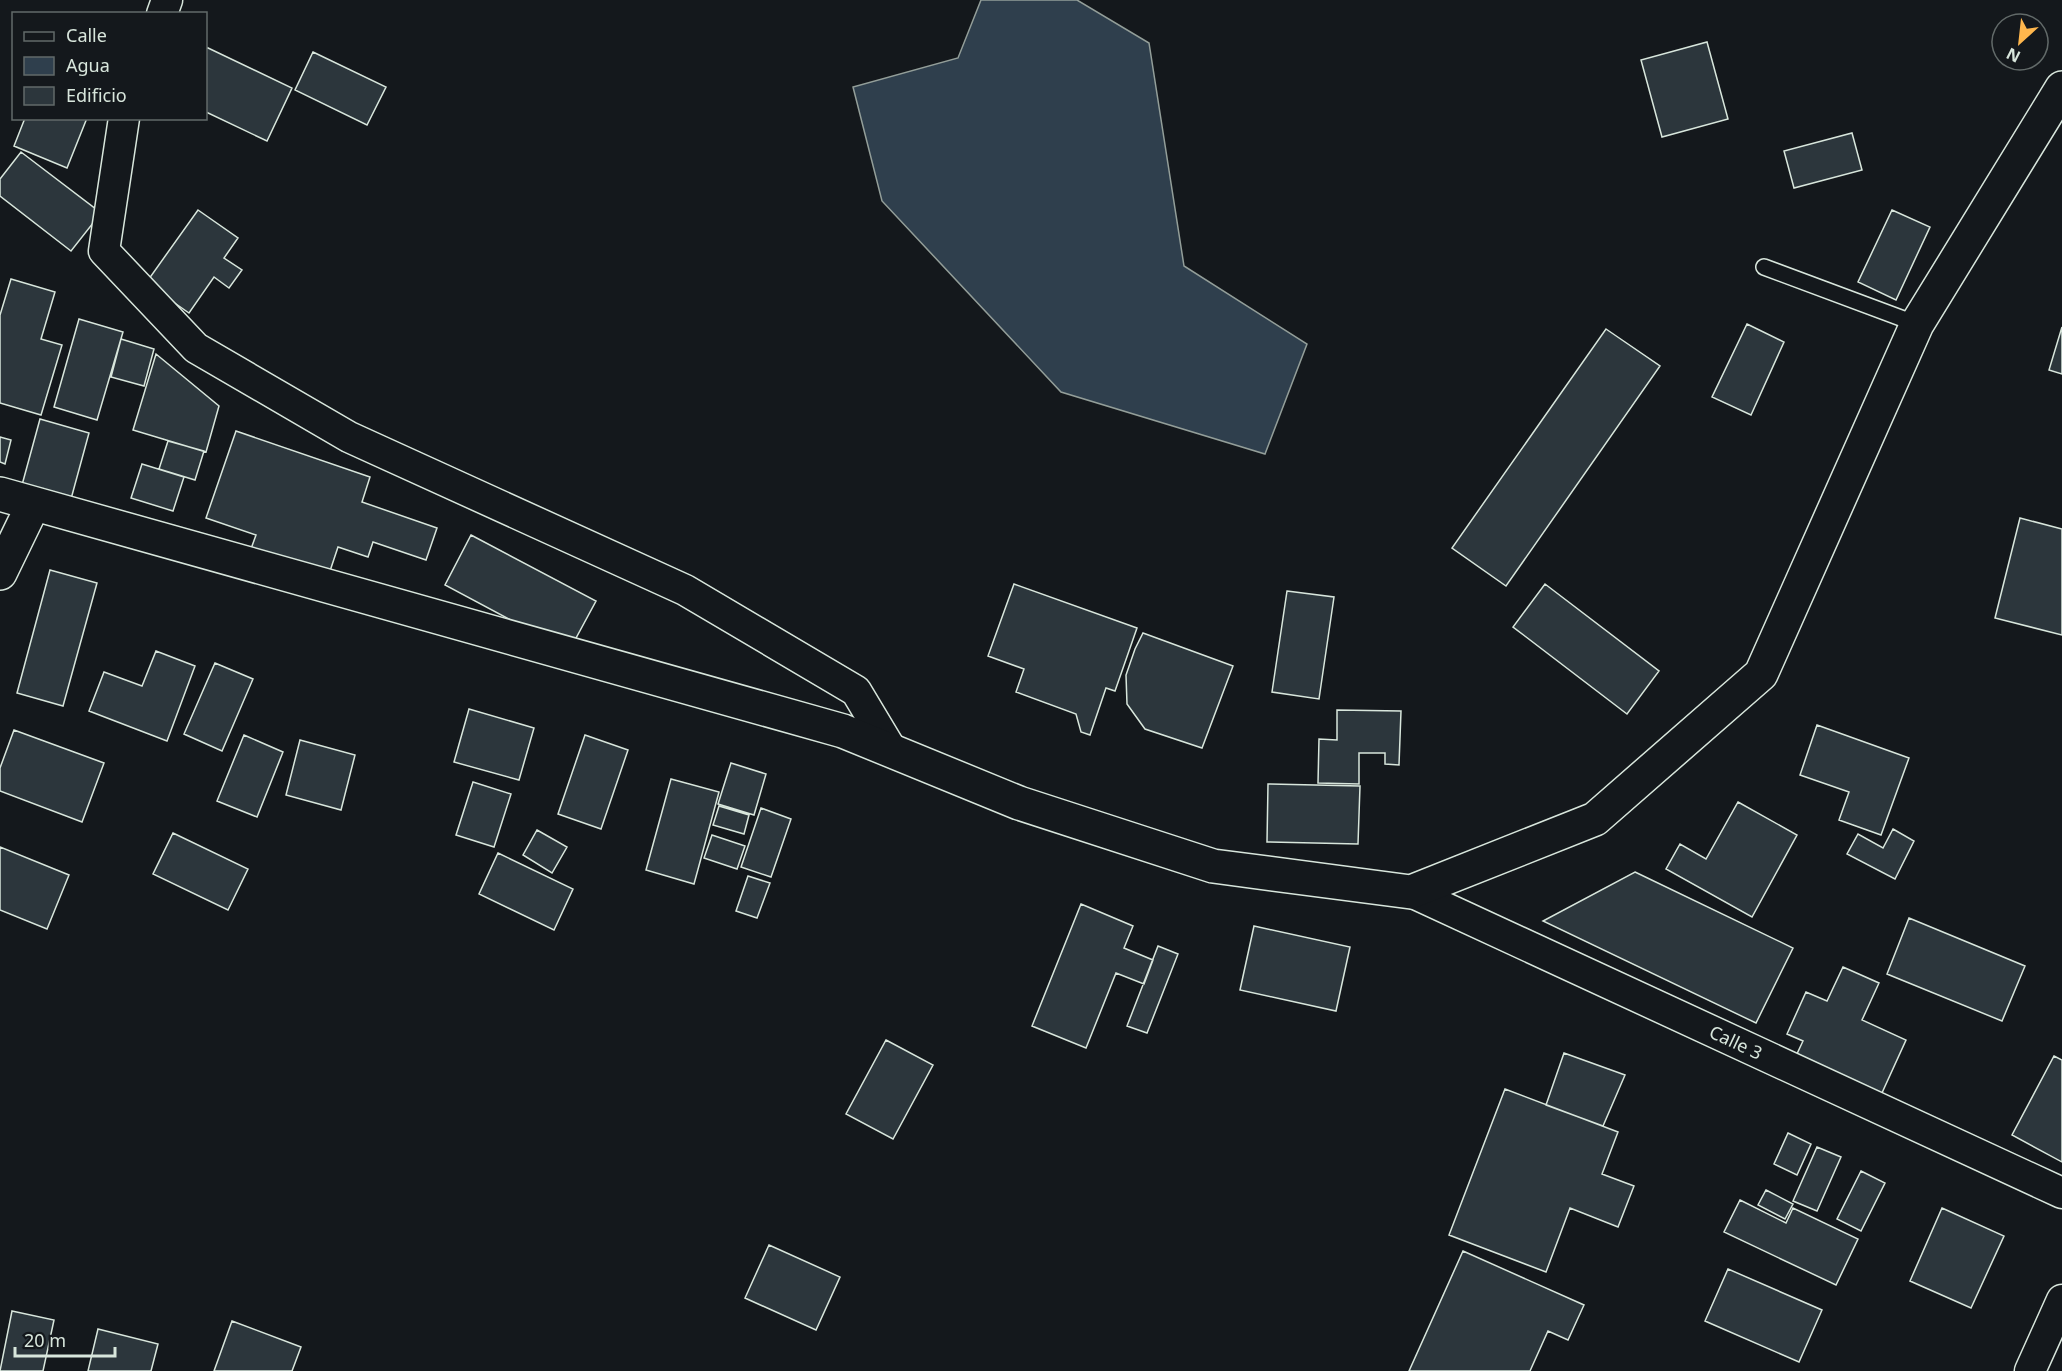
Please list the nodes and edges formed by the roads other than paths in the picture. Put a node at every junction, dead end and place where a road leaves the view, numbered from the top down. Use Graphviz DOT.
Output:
graph roads {
  1 [pos="2062,88"];
  2 [pos="124,120"];
  3 [pos="1764,267"];
  4 [pos="1917,324"];
  5 [pos="0,494"];
  6 [pos="33,505"];
  7 [pos="0,573"];
  8 [pos="892,751"];
  9 [pos="1411,892"];
  10 [pos="2062,1193"];
  11 [pos="2062,1300"];
  12 [pos="2030,1371"];
  1 -- 4 [label="street"];
  2 -- 8 [label="street"];
  3 -- 4 [label="lane"];
  4 -- 9 [label="street"];
  5 -- 6 [label="street"];
  6 -- 7 [label="street"];
  6 -- 8 [label="street"];
  8 -- 9 [label="street"];
  9 -- 10 [label="street, Calle 3"];
  11 -- 12 [label="street"];
}
